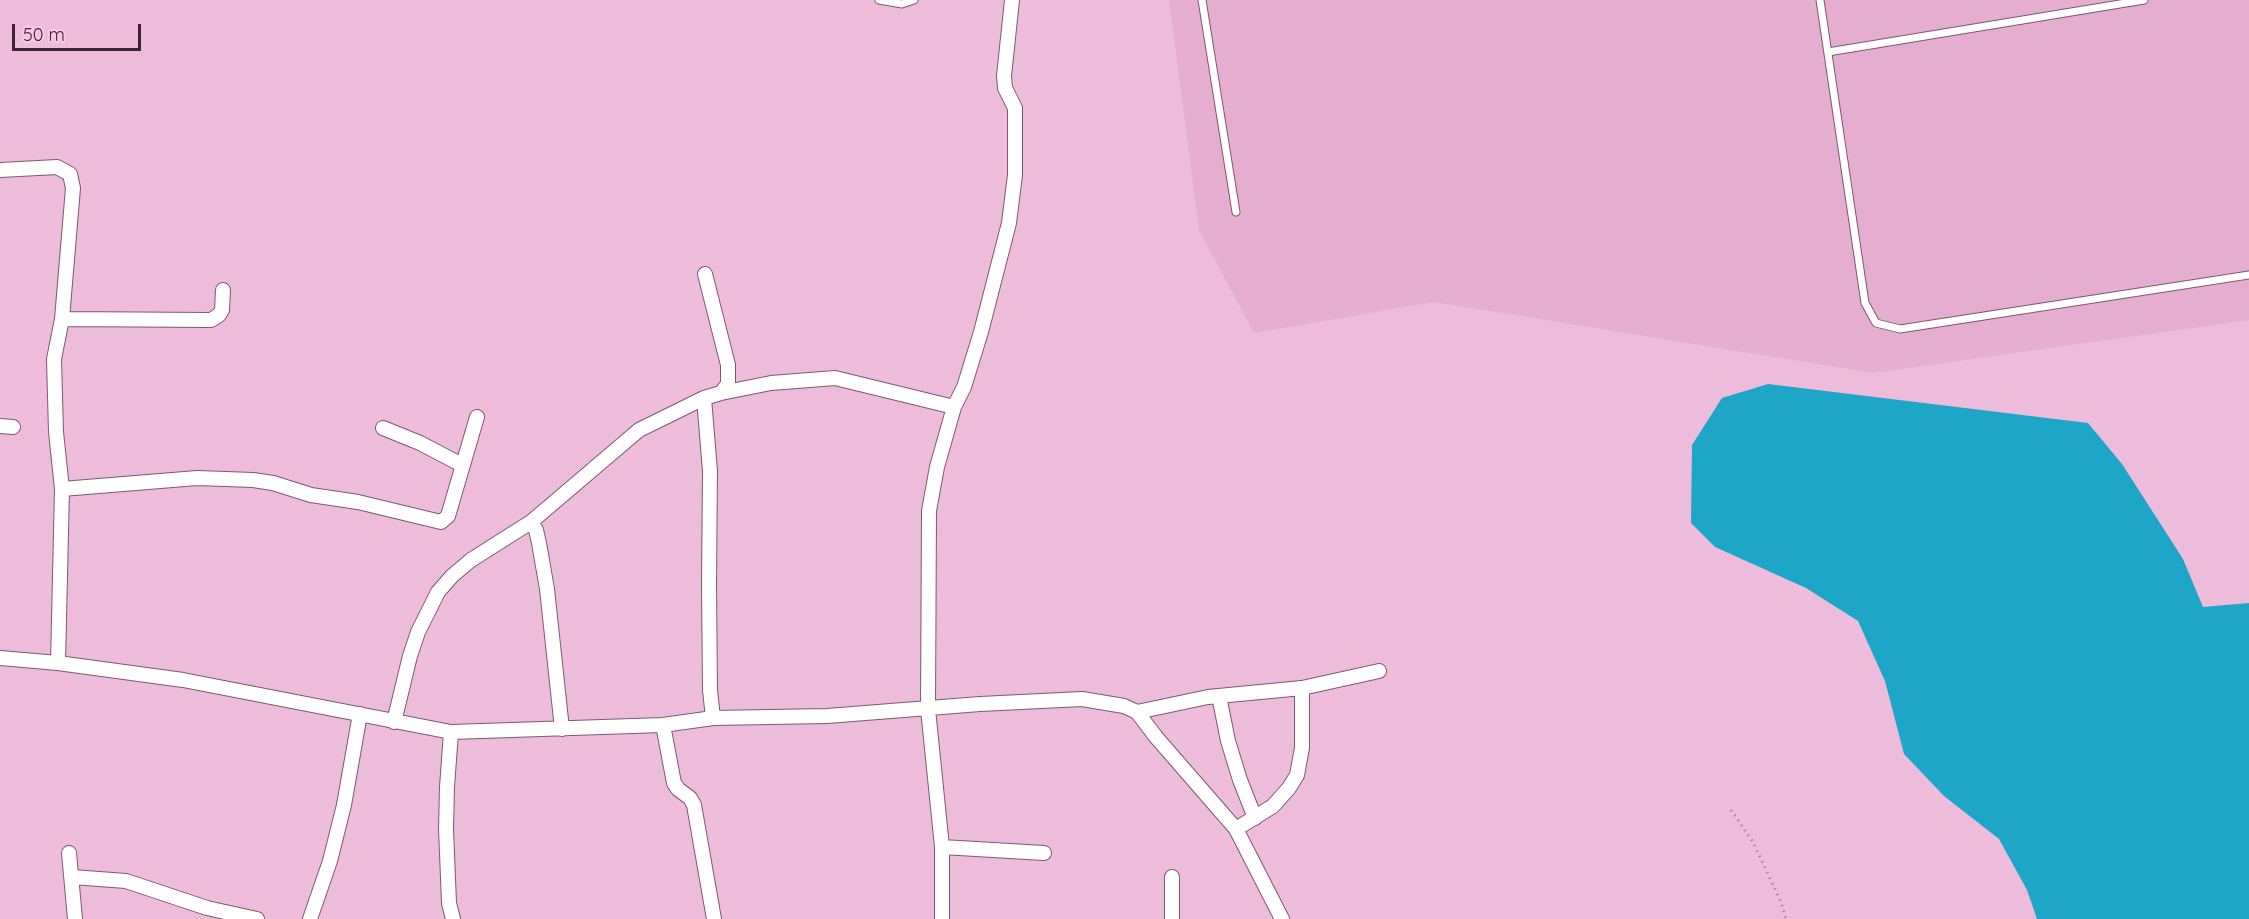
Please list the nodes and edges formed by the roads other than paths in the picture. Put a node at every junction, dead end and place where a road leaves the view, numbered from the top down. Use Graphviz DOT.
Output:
graph roads {
  1 [pos="879,0"];
  2 [pos="915,0"];
  3 [pos="1012,0"];
  4 [pos="1202,0"];
  5 [pos="1820,0"];
  6 [pos="2144,0"];
  7 [pos="1828,52"];
  8 [pos="0,170"];
  9 [pos="1236,212"];
  10 [pos="705,274"];
  11 [pos="2249,275"];
  12 [pos="223,290"];
  13 [pos="62,319"];
  14 [pos="721,393"];
  15 [pos="704,398"];
  16 [pos="954,407"];
  17 [pos="477,417"];
  18 [pos="382,428"];
  19 [pos="462,465"];
  20 [pos="62,489"];
  21 [pos="531,522"];
  22 [pos="0,658"];
  23 [pos="58,663"];
  24 [pos="1379,671"];
  25 [pos="1302,688"];
  26 [pos="1219,696"];
  27 [pos="928,709"];
  28 [pos="1137,712"];
  29 [pos="360,714"];
  30 [pos="713,718"];
  31 [pos="394,722"];
  32 [pos="663,725"];
  33 [pos="562,729"];
  34 [pos="451,732"];
  35 [pos="1255,818"];
  36 [pos="1236,829"];
  37 [pos="942,848"];
  38 [pos="69,853"];
  39 [pos="1044,853"];
  40 [pos="72,877"];
  41 [pos="1172,877"];
  42 [pos="75,919"];
  43 [pos="257,919"];
  44 [pos="310,919"];
  45 [pos="453,919"];
  46 [pos="714,919"];
  47 [pos="942,919"];
  48 [pos="1173,919"];
  49 [pos="1282,919"];
  1 -- 2 [label="lane"];
  3 -- 16 [label="street"];
  4 -- 9 [label="lane"];
  5 -- 7 [label="lane"];
  6 -- 7 [label="lane"];
  7 -- 11 [label="lane"];
  8 -- 13 [label="street"];
  10 -- 14 [label="street"];
  12 -- 13 [label="street"];
  13 -- 20 [label="street"];
  14 -- 15 [label="street"];
  14 -- 16 [label="street"];
  15 -- 21 [label="street"];
  15 -- 30 [label="street"];
  16 -- 27 [label="street"];
  17 -- 19 [label="street"];
  18 -- 19 [label="street"];
  19 -- 20 [label="street"];
  20 -- 23 [label="street"];
  21 -- 31 [label="street"];
  21 -- 33 [label="street"];
  22 -- 23 [label="street"];
  23 -- 29 [label="street"];
  24 -- 25 [label="street"];
  25 -- 26 [label="street"];
  25 -- 35 [label="street"];
  26 -- 28 [label="street"];
  26 -- 35 [label="street"];
  27 -- 28 [label="street"];
  27 -- 30 [label="street"];
  27 -- 37 [label="street"];
  28 -- 36 [label="street"];
  29 -- 31 [label="street"];
  29 -- 44 [label="street"];
  30 -- 32 [label="street"];
  31 -- 34 [label="street"];
  32 -- 33 [label="street"];
  32 -- 46 [label="street"];
  33 -- 34 [label="street"];
  34 -- 45 [label="street"];
  35 -- 36 [label="street"];
  36 -- 49 [label="street"];
  37 -- 39 [label="street"];
  37 -- 47 [label="street"];
  38 -- 40 [label="street"];
  40 -- 42 [label="street"];
  40 -- 43 [label="street"];
  41 -- 48 [label="street"];
}
